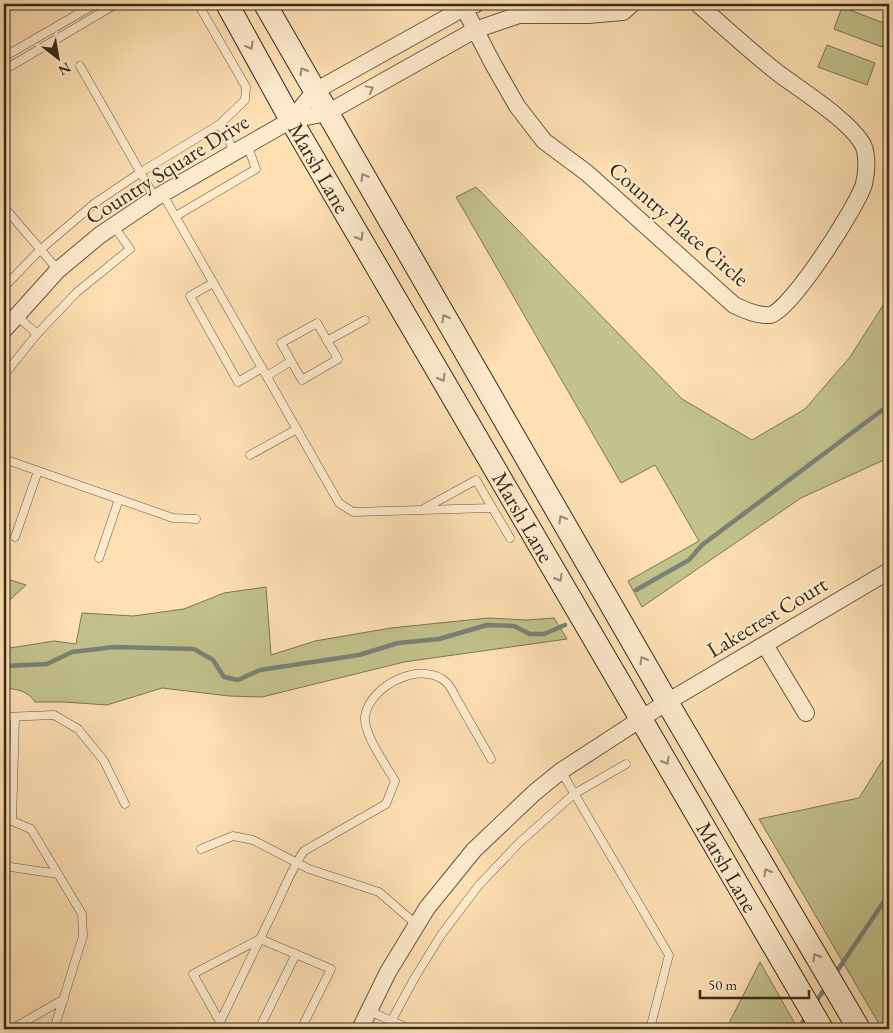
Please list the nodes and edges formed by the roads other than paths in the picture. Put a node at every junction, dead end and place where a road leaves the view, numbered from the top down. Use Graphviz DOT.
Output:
graph roads {
  1 [pos="95,4"];
  2 [pos="116,4"];
  3 [pos="198,4"];
  4 [pos="226,4"];
  5 [pos="265,4"];
  6 [pos="632,4"];
  7 [pos="698,4"];
  8 [pos="470,6"];
  9 [pos="475,30"];
  10 [pos="4,57"];
  11 [pos="80,66"];
  12 [pos="4,70"];
  13 [pos="314,91"];
  14 [pos="327,113"];
  15 [pos="291,120"];
  16 [pos="220,124"];
  17 [pos="241,148"];
  18 [pos="141,172"];
  19 [pos="158,195"];
  20 [pos="4,207"];
  21 [pos="176,216"];
  22 [pos="113,226"];
  23 [pos="40,250"];
  24 [pos="58,270"];
  25 [pos="214,282"];
  26 [pos="4,287"];
  27 [pos="16,315"];
  28 [pos="365,320"];
  29 [pos="4,330"];
  30 [pos="37,334"];
  31 [pos="327,341"];
  32 [pos="292,361"];
  33 [pos="265,372"];
  34 [pos="4,375"];
  35 [pos="297,428"];
  36 [pos="250,455"];
  37 [pos="4,459"];
  38 [pos="38,471"];
  39 [pos="119,499"];
  40 [pos="492,508"];
  41 [pos="423,510"];
  42 [pos="196,520"];
  43 [pos="15,537"];
  44 [pos="510,538"];
  45 [pos="99,558"];
  46 [pos="889,571"];
  47 [pos="765,645"];
  48 [pos="667,702"];
  49 [pos="806,713"];
  50 [pos="4,717"];
  51 [pos="15,717"];
  52 [pos="641,718"];
  53 [pos="491,759"];
  54 [pos="626,764"];
  55 [pos="560,771"];
  56 [pos="574,794"];
  57 [pos="125,804"];
  58 [pos="8,821"];
  59 [pos="201,849"];
  60 [pos="296,862"];
  61 [pos="4,866"];
  62 [pos="58,874"];
  63 [pos="417,925"];
  64 [pos="260,939"];
  65 [pos="296,954"];
  66 [pos="64,999"];
  67 [pos="368,1011"];
  68 [pos="390,1021"];
  69 [pos="220,1022"];
  70 [pos="12,1029"];
  71 [pos="54,1029"];
  72 [pos="225,1029"];
  73 [pos="259,1029"];
  74 [pos="301,1029"];
  75 [pos="360,1029"];
  76 [pos="387,1029"];
  77 [pos="410,1029"];
  78 [pos="650,1029"];
  79 [pos="822,1029"];
  80 [pos="859,1029"];
  1 -- 10 [label="lane"];
  2 -- 12 [label="lane"];
  3 -- 16 [label="lane"];
  4 -- 15 [label="main road, Marsh Lane, one-way"];
  13 -- 5 [label="main road, Marsh Lane, one-way"];
  6 -- 9 [label="street, Country Square Drive"];
  7 -- 9 [label="street, Country Place Circle"];
  8 -- 9 [label="street, Country Place Circle"];
  8 -- 13 [label="street"];
  14 -- 9 [label="street, Country Square Drive, one-way"];
  11 -- 18 [label="lane"];
  13 -- 14 [label="main road, Marsh Lane"];
  13 -- 15 [label="street"];
  14 -- 15 [label="street, Country Square Drive"];
  48 -- 14 [label="main road, Marsh Lane, one-way"];
  15 -- 17 [label="street, Country Square Drive"];
  15 -- 52 [label="main road, Marsh Lane, one-way"];
  16 -- 17 [label="lane"];
  16 -- 18 [label="lane"];
  17 -- 19 [label="street, Country Square Drive"];
  17 -- 21 [label="lane"];
  18 -- 19 [label="lane"];
  18 -- 23 [label="lane"];
  19 -- 21 [label="lane"];
  19 -- 22 [label="street, Country Square Drive"];
  20 -- 23 [label="lane"];
  21 -- 25 [label="lane"];
  22 -- 24 [label="street, Country Square Drive"];
  22 -- 30 [label="lane"];
  23 -- 24 [label="lane"];
  23 -- 26 [label="lane"];
  24 -- 27 [label="street, Country Square Drive"];
  25 -- 33 [label="lane"];
  25 -- 33 [label="lane"];
  27 -- 29 [label="street, Country Square Drive"];
  27 -- 30 [label="lane"];
  28 -- 31 [label="lane"];
  30 -- 34 [label="lane"];
  31 -- 32 [label="lane"];
  31 -- 32 [label="lane"];
  32 -- 33 [label="lane"];
  33 -- 35 [label="lane"];
  35 -- 36 [label="lane"];
  35 -- 41 [label="lane"];
  37 -- 38 [label="lane"];
  38 -- 39 [label="lane"];
  38 -- 43 [label="lane"];
  39 -- 42 [label="lane"];
  39 -- 45 [label="lane"];
  40 -- 41 [label="lane"];
  40 -- 41 [label="lane"];
  40 -- 44 [label="lane"];
  46 -- 47 [label="street, Lakecrest Court"];
  47 -- 48 [label="street, Lakecrest Court"];
  47 -- 49 [label="street"];
  48 -- 52 [label="street"];
  80 -- 48 [label="main road, Marsh Lane, one-way"];
  50 -- 51 [label="lane"];
  51 -- 57 [label="lane"];
  51 -- 58 [label="lane"];
  52 -- 55 [label="street"];
  52 -- 79 [label="main road, Marsh Lane, one-way"];
  53 -- 60 [label="lane"];
  54 -- 56 [label="lane"];
  55 -- 56 [label="lane"];
  55 -- 63 [label="street"];
  56 -- 68 [label="lane"];
  56 -- 78 [label="lane"];
  58 -- 62 [label="lane"];
  59 -- 60 [label="lane"];
  60 -- 63 [label="lane"];
  60 -- 64 [label="lane"];
  61 -- 62 [label="lane"];
  62 -- 66 [label="lane"];
  63 -- 67 [label="street"];
  64 -- 65 [label="lane"];
  64 -- 69 [label="lane"];
  64 -- 69 [label="lane"];
  65 -- 73 [label="lane"];
  65 -- 74 [label="lane"];
  66 -- 70 [label="lane"];
  66 -- 71 [label="lane"];
  67 -- 68 [label="lane"];
  67 -- 75 [label="street"];
  68 -- 76 [label="lane"];
  68 -- 77 [label="lane"];
  69 -- 72 [label="lane"];
}
